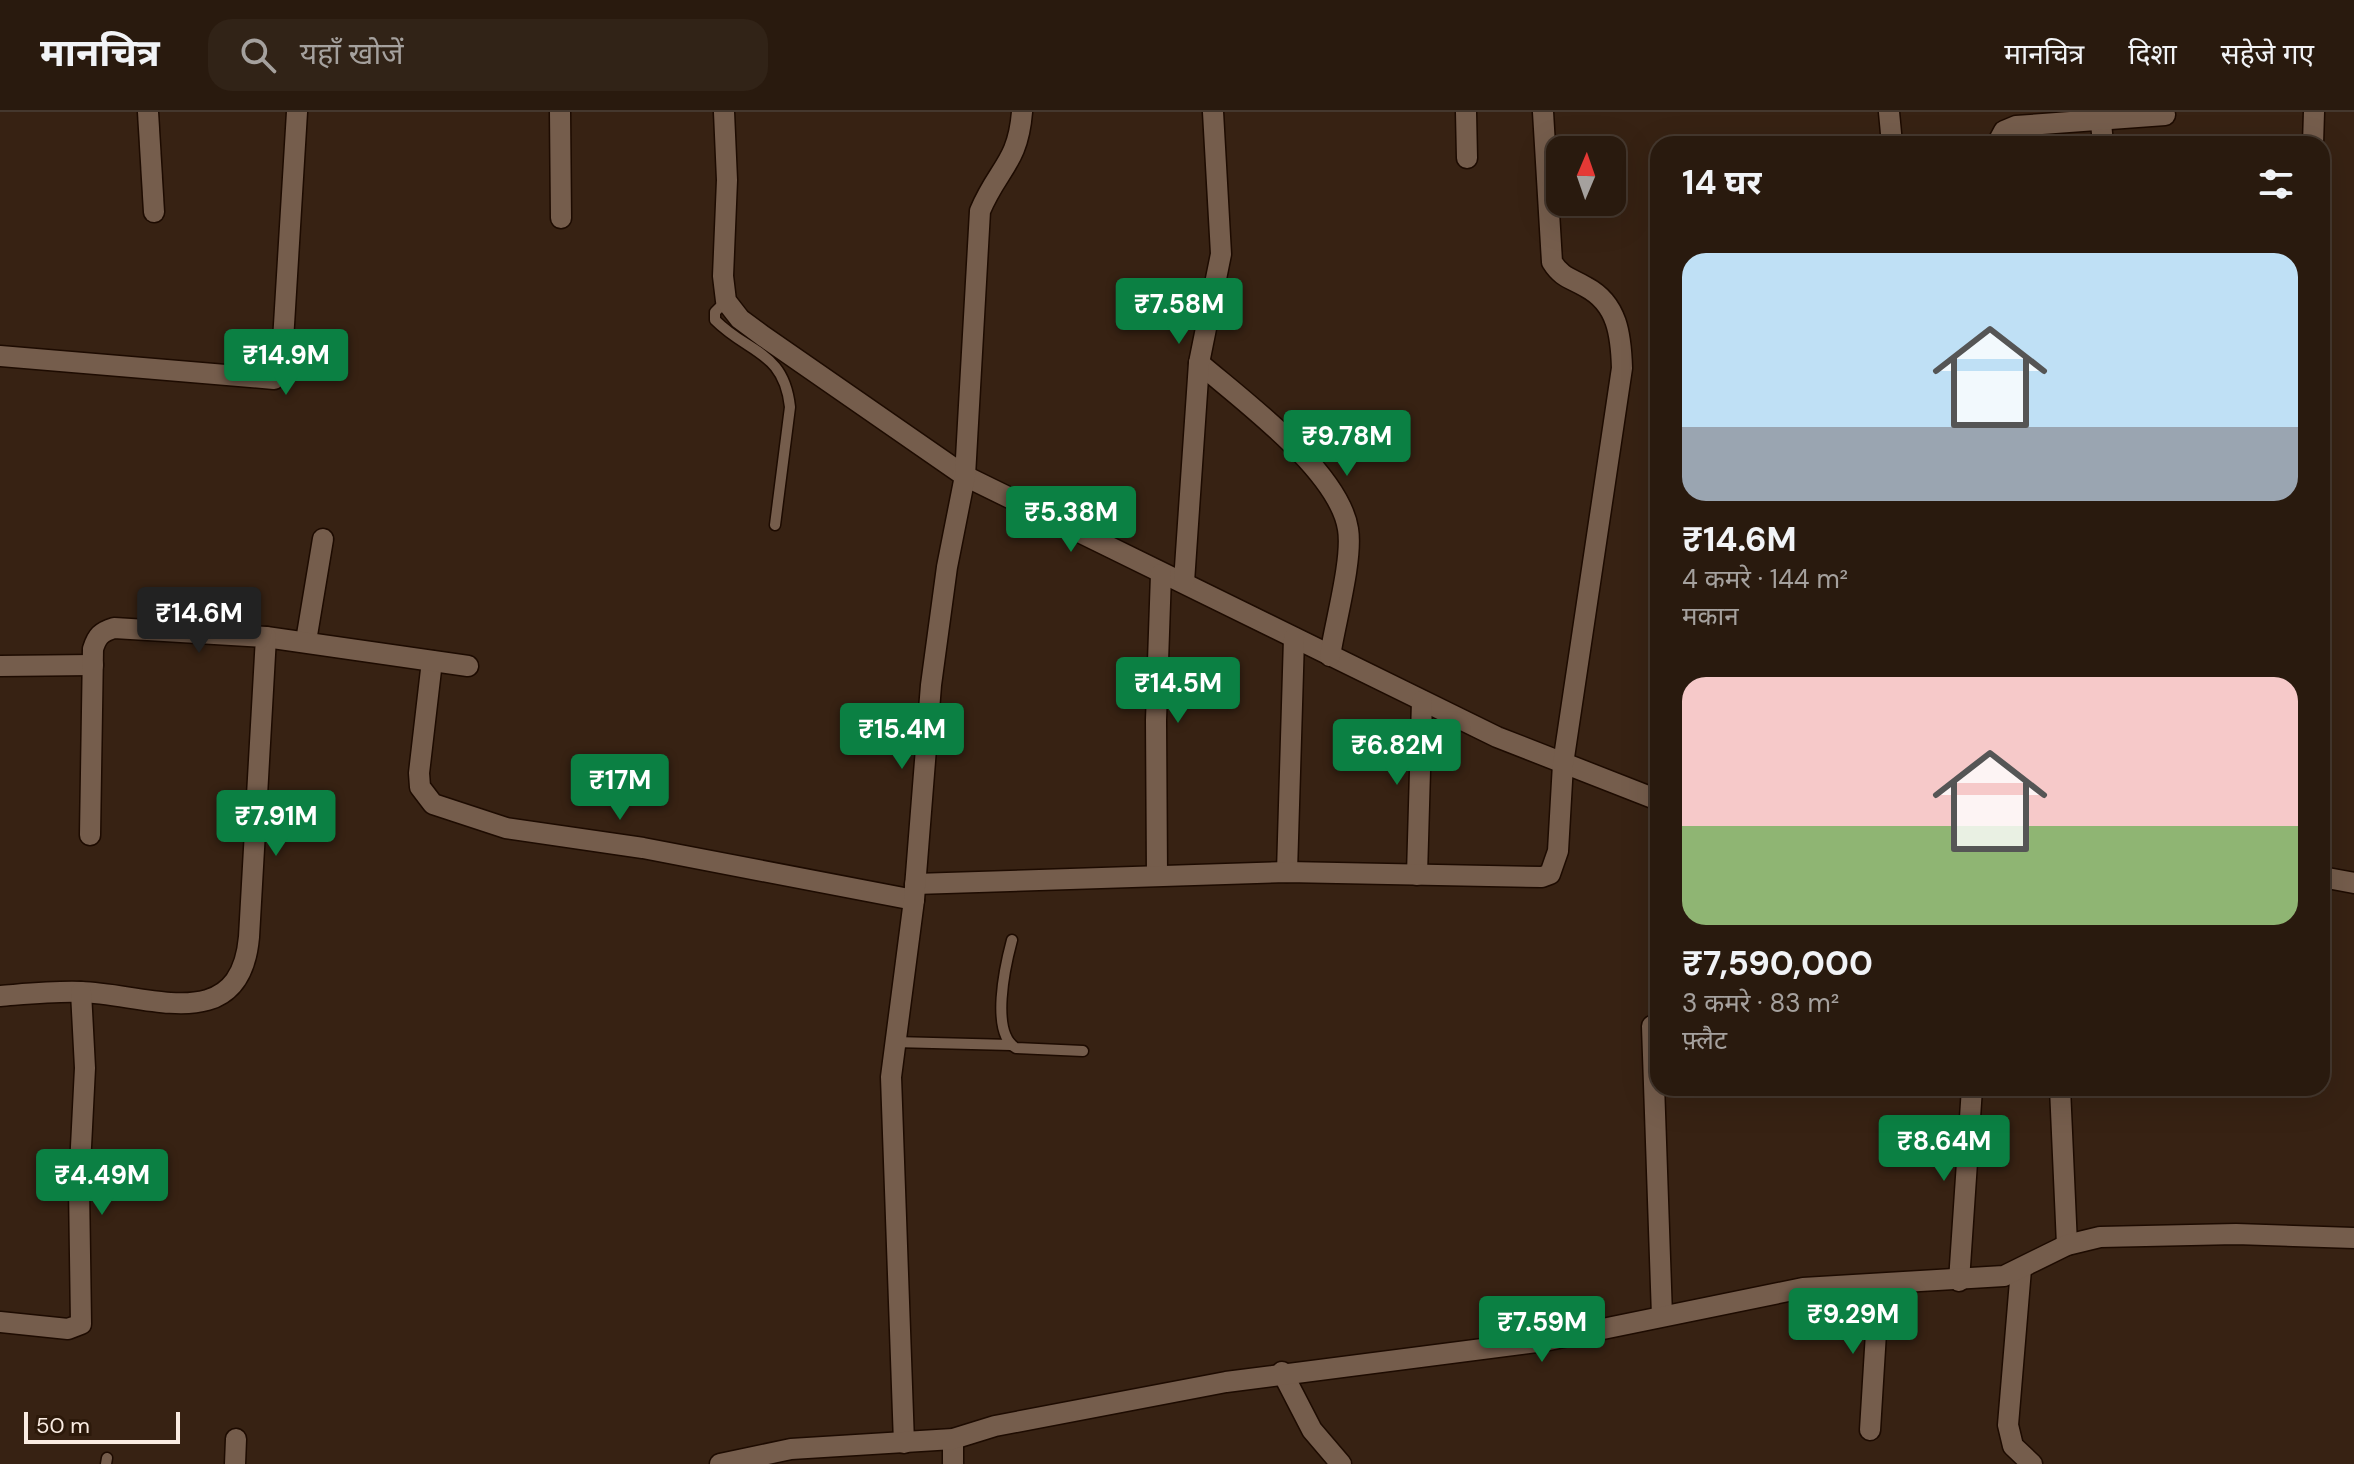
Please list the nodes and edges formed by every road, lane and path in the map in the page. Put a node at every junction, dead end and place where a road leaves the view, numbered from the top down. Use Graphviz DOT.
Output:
graph roads {
  1 [pos="148,112"];
  2 [pos="297,112"];
  3 [pos="560,112"];
  4 [pos="724,112"];
  5 [pos="1022,112"];
  6 [pos="1213,112"];
  7 [pos="1466,112"];
  8 [pos="1543,112"];
  9 [pos="1889,112"];
  10 [pos="2314,112"];
  11 [pos="2165,115"];
  12 [pos="2101,116"];
  13 [pos="1891,136"];
  14 [pos="2001,136"];
  15 [pos="2102,136"];
  16 [pos="2313,136"];
  17 [pos="1467,158"];
  18 [pos="154,212"];
  19 [pos="561,218"];
  20 [pos="726,301"];
  21 [pos="0,356"];
  22 [pos="1199,363"];
  23 [pos="965,476"];
  24 [pos="775,525"];
  25 [pos="323,539"];
  26 [pos="1161,574"];
  27 [pos="1184,582"];
  28 [pos="266,637"];
  29 [pos="1294,638"];
  30 [pos="306,641"];
  31 [pos="1330,656"];
  32 [pos="432,661"];
  33 [pos="93,665"];
  34 [pos="0,666"];
  35 [pos="468,666"];
  36 [pos="1422,701"];
  37 [pos="1563,764"];
  38 [pos="1650,797"];
  39 [pos="90,835"];
  40 [pos="1287,872"];
  41 [pos="1157,874"];
  42 [pos="1417,875"];
  43 [pos="2330,878"];
  44 [pos="2354,883"];
  45 [pos="915,892"];
  46 [pos="1012,940"];
  47 [pos="81,992"];
  48 [pos="0,996"];
  49 [pos="894,1042"];
  50 [pos="1011,1045"];
  51 [pos="1083,1051"];
  52 [pos="1654,1096"];
  53 [pos="1971,1096"];
  54 [pos="2060,1096"];
  55 [pos="2354,1238"];
  56 [pos="2067,1245"];
  57 [pos="2021,1269"];
  58 [pos="1959,1281"];
  59 [pos="1879,1284"];
  60 [pos="1662,1316"];
  61 [pos="0,1322"];
  62 [pos="1282,1372"];
  63 [pos="1870,1430"];
  64 [pos="236,1439"];
  65 [pos="953,1439"];
  66 [pos="904,1443"];
  67 [pos="235,1464"];
  68 [pos="720,1464"];
  69 [pos="953,1464"];
  70 [pos="1341,1464"];
  71 [pos="2032,1464"];
  1 -- 18 [label="street"];
  2 -- 21 [label="street"];
  3 -- 19 [label="street"];
  4 -- 20 [label="street"];
  5 -- 23 [label="street"];
  6 -- 22 [label="street"];
  7 -- 17 [label="street"];
  8 -- 37 [label="street"];
  9 -- 13 [label="street"];
  10 -- 16 [label="street"];
  11 -- 12 [label="street"];
  12 -- 14 [label="street"];
  12 -- 15 [label="street"];
  20 -- 23 [label="street"];
  20 -- 24 [label="lane"];
  22 -- 27 [label="street"];
  22 -- 31 [label="street"];
  23 -- 26 [label="street"];
  23 -- 45 [label="street"];
  25 -- 30 [label="street"];
  26 -- 27 [label="street"];
  26 -- 41 [label="street"];
  27 -- 29 [label="street"];
  28 -- 30 [label="street"];
  28 -- 33 [label="street"];
  28 -- 47 [label="street"];
  29 -- 31 [label="street"];
  29 -- 40 [label="street"];
  30 -- 32 [label="street"];
  31 -- 36 [label="street"];
  32 -- 35 [label="street"];
  32 -- 45 [label="street"];
  33 -- 34 [label="street"];
  33 -- 39 [label="street"];
  36 -- 37 [label="street"];
  36 -- 42 [label="street"];
  37 -- 38 [label="street"];
  37 -- 42 [label="street"];
  40 -- 41 [label="street"];
  40 -- 42 [label="street"];
  41 -- 45 [label="street"];
  43 -- 44 [label="street"];
  45 -- 49 [label="street"];
  46 -- 50 [label="lane"];
  47 -- 48 [label="street"];
  47 -- 61 [label="street"];
  49 -- 50 [label="lane"];
  49 -- 66 [label="street"];
  50 -- 51 [label="lane"];
  52 -- 60 [label="street"];
  53 -- 58 [label="street"];
  54 -- 56 [label="street"];
  55 -- 56 [label="street"];
  56 -- 57 [label="street"];
  57 -- 58 [label="street"];
  57 -- 71 [label="street"];
  58 -- 59 [label="street"];
  59 -- 60 [label="street"];
  59 -- 63 [label="street"];
  60 -- 62 [label="street"];
  62 -- 65 [label="street"];
  62 -- 70 [label="street"];
  64 -- 67 [label="street"];
  65 -- 66 [label="street"];
  65 -- 69 [label="street"];
  66 -- 68 [label="street"];
}
